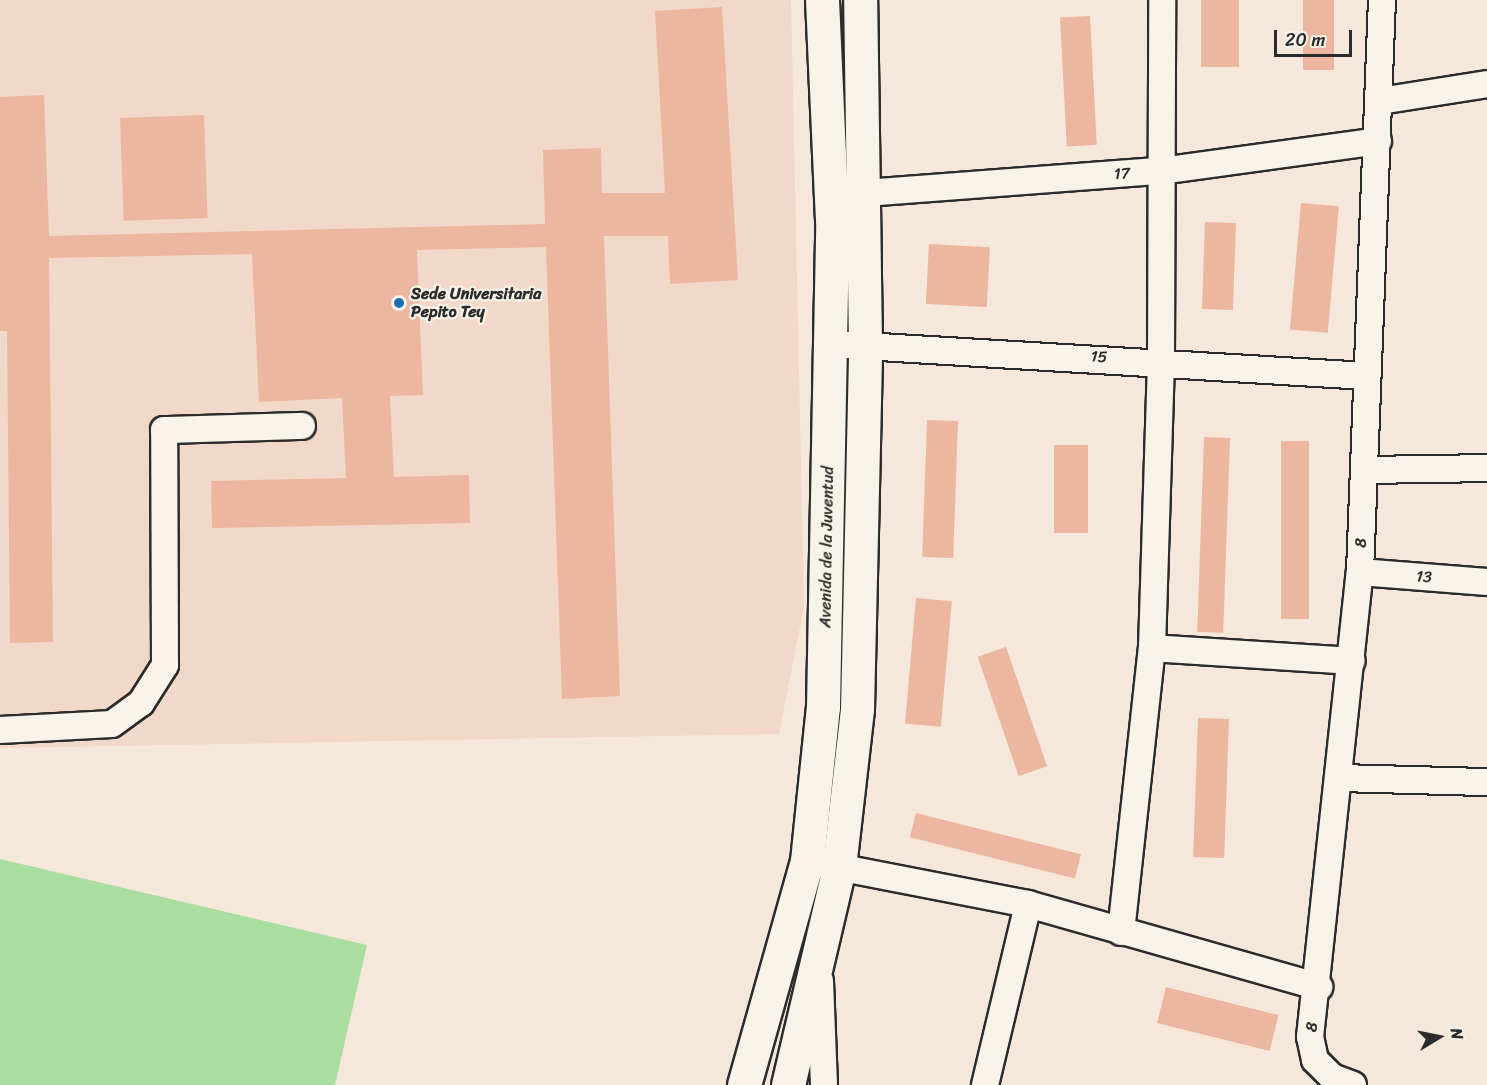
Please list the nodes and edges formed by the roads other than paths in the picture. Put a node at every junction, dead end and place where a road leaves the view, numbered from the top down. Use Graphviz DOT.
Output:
graph roads {
  1 [pos="822,0"];
  2 [pos="860,0"];
  3 [pos="1162,0"];
  4 [pos="1382,0"];
  5 [pos="1487,84"];
  6 [pos="1380,101"];
  7 [pos="1378,141"];
  8 [pos="1160,171"];
  9 [pos="865,193"];
  10 [pos="831,343"];
  11 [pos="865,346"];
  12 [pos="1161,359"];
  13 [pos="1367,376"];
  14 [pos="302,426"];
  15 [pos="1487,468"];
  16 [pos="1365,470"];
  17 [pos="1360,572"];
  18 [pos="1487,582"];
  19 [pos="1152,648"];
  20 [pos="1352,661"];
  21 [pos="823,707"];
  22 [pos="858,709"];
  23 [pos="0,730"];
  24 [pos="1340,778"];
  25 [pos="1487,782"];
  26 [pos="807,861"];
  27 [pos="839,867"];
  28 [pos="1028,904"];
  29 [pos="1121,932"];
  30 [pos="819,965"];
  31 [pos="1319,987"];
  32 [pos="1343,1081"];
  33 [pos="744,1085"];
  34 [pos="788,1085"];
  35 [pos="824,1085"];
  36 [pos="985,1085"];
  1 -- 10 [label="main road, Avenida de la Juventud"];
  2 -- 9 [label="main road, Avenida de la Juventud"];
  3 -- 8 [label="street"];
  4 -- 6 [label="street, 8"];
  5 -- 6 [label="street"];
  6 -- 7 [label="street, 8"];
  7 -- 8 [label="street, 17"];
  7 -- 13 [label="street, 8"];
  8 -- 9 [label="street, 17"];
  8 -- 12 [label="street"];
  9 -- 11 [label="main road, Avenida de la Juventud"];
  10 -- 11 [label="street, 15"];
  10 -- 21 [label="main road, Avenida de la Juventud"];
  11 -- 12 [label="street, 15"];
  11 -- 22 [label="main road, Avenida de la Juventud"];
  12 -- 13 [label="street, 15"];
  12 -- 19 [label="street"];
  13 -- 16 [label="street, 8"];
  14 -- 23 [label="street"];
  15 -- 16 [label="street"];
  16 -- 17 [label="street, 8"];
  17 -- 18 [label="street, 13"];
  17 -- 20 [label="street, 8"];
  19 -- 20 [label="street"];
  19 -- 29 [label="street"];
  20 -- 24 [label="street, 8"];
  21 -- 22 [label="main road"];
  21 -- 26 [label="main road, Avenida de la Juventud"];
  22 -- 27 [label="main road, Avenida de la Juventud"];
  24 -- 25 [label="street"];
  24 -- 31 [label="street, 8"];
  26 -- 27 [label="street"];
  26 -- 33 [label="main road, Avenida de la Juventud"];
  27 -- 28 [label="street"];
  27 -- 30 [label="main road, Avenida de la Juventud"];
  28 -- 29 [label="street"];
  28 -- 36 [label="street"];
  29 -- 31 [label="street"];
  30 -- 34 [label="main road, Avenida de la Juventud"];
  30 -- 35 [label="street"];
  31 -- 32 [label="street, 8"];
}
